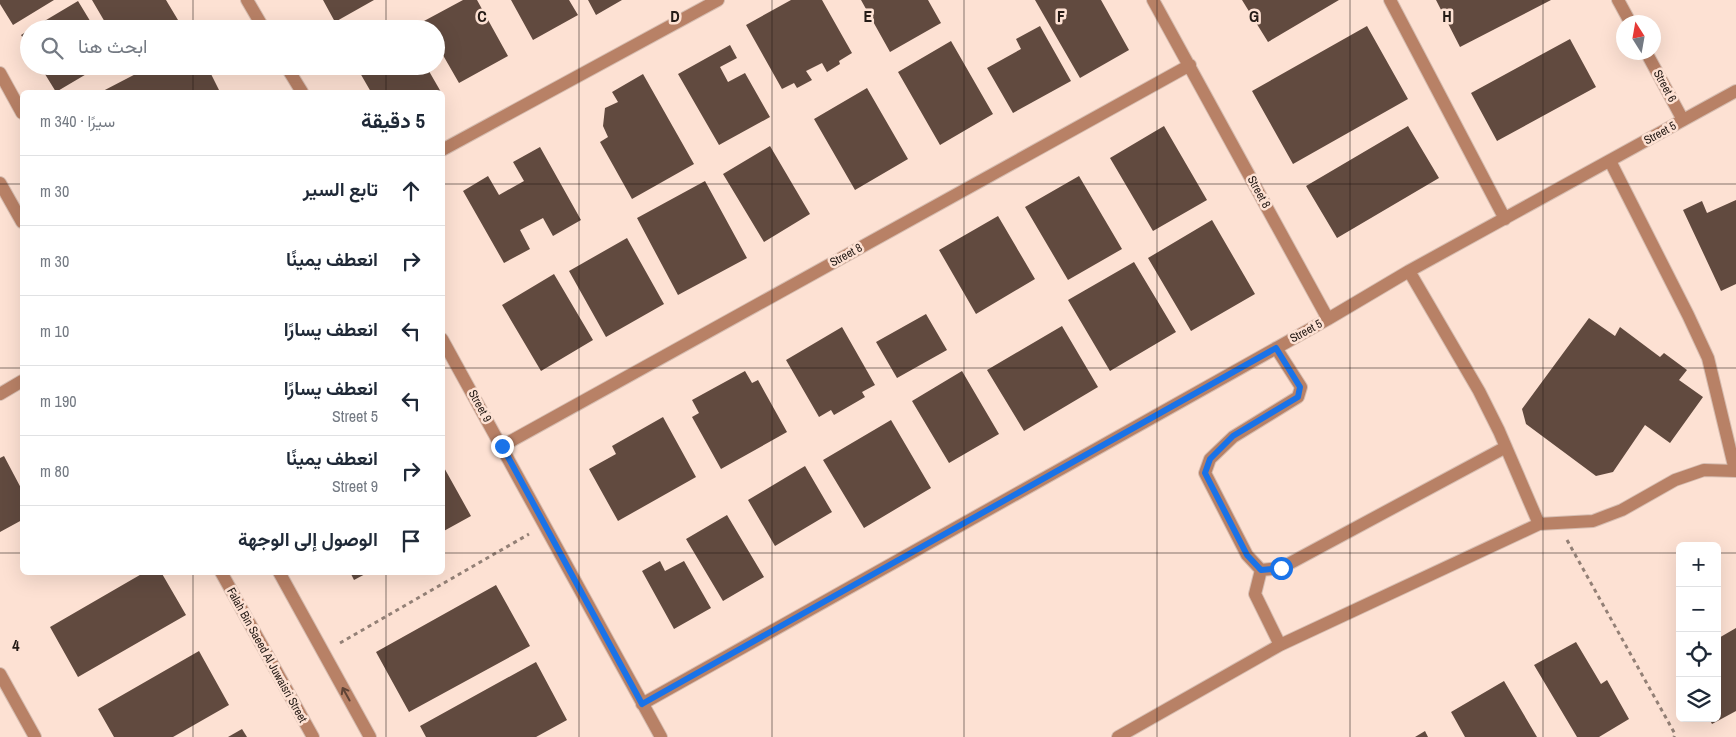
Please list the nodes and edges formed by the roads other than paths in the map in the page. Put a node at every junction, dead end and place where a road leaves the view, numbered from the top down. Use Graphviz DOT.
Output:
graph roads {
  1 [pos="247,0"];
  2 [pos="718,0"];
  3 [pos="1153,0"];
  4 [pos="1390,0"];
  5 [pos="1618,0"];
  6 [pos="1626,15"];
  7 [pos="259,20"];
  8 [pos="1650,60"];
  9 [pos="1190,65"];
  10 [pos="0,73"];
  11 [pos="292,75"];
  12 [pos="301,90"];
  13 [pos="1736,91"];
  14 [pos="20,109"];
  15 [pos="1683,120"];
  16 [pos="445,148"];
  17 [pos="1610,161"];
  18 [pos="0,183"];
  19 [pos="20,218"];
  20 [pos="1505,219"];
  21 [pos="1408,271"];
  22 [pos="1328,319"];
  23 [pos="445,344"];
  24 [pos="1276,348"];
  25 [pos="20,383"];
  26 [pos="0,394"];
  27 [pos="502,446"];
  28 [pos="1506,446"];
  29 [pos="1735,470"];
  30 [pos="1539,524"];
  31 [pos="1261,570"];
  32 [pos="223,575"];
  33 [pos="281,575"];
  34 [pos="1280,645"];
  35 [pos="0,674"];
  36 [pos="642,704"];
  37 [pos="35,737"];
  38 [pos="313,737"];
  39 [pos="370,737"];
  40 [pos="661,737"];
  41 [pos="1118,737"];
  1 -- 7 [label="street"];
  2 -- 16 [label="street"];
  3 -- 9 [label="street, Street 8"];
  4 -- 20 [label="street"];
  5 -- 6 [label="street"];
  8 -- 15 [label="street, Street 6"];
  9 -- 22 [label="street, Street 8"];
  9 -- 27 [label="street, Street 8"];
  10 -- 14 [label="street"];
  11 -- 12 [label="street"];
  13 -- 15 [label="street, Street 5"];
  15 -- 17 [label="street, Street 5"];
  17 -- 20 [label="street, Street 5"];
  17 -- 29 [label="street"];
  18 -- 19 [label="street"];
  20 -- 21 [label="street, Street 5"];
  21 -- 22 [label="street, Street 5"];
  21 -- 28 [label="street"];
  22 -- 24 [label="street, Street 5"];
  23 -- 27 [label="street, Street 9"];
  24 -- 31 [label="street"];
  24 -- 36 [label="street, Street 5"];
  25 -- 26 [label="street"];
  27 -- 36 [label="street, Street 9"];
  28 -- 30 [label="street"];
  28 -- 31 [label="street"];
  29 -- 30 [label="street"];
  30 -- 34 [label="street"];
  31 -- 34 [label="street"];
  32 -- 38 [label="street, Falah Bin Saeed Al Juwaisri Street"];
  39 -- 33 [label="street, one-way"];
  34 -- 41 [label="street"];
  35 -- 37 [label="street"];
  36 -- 40 [label="street, Street 9"];
}
